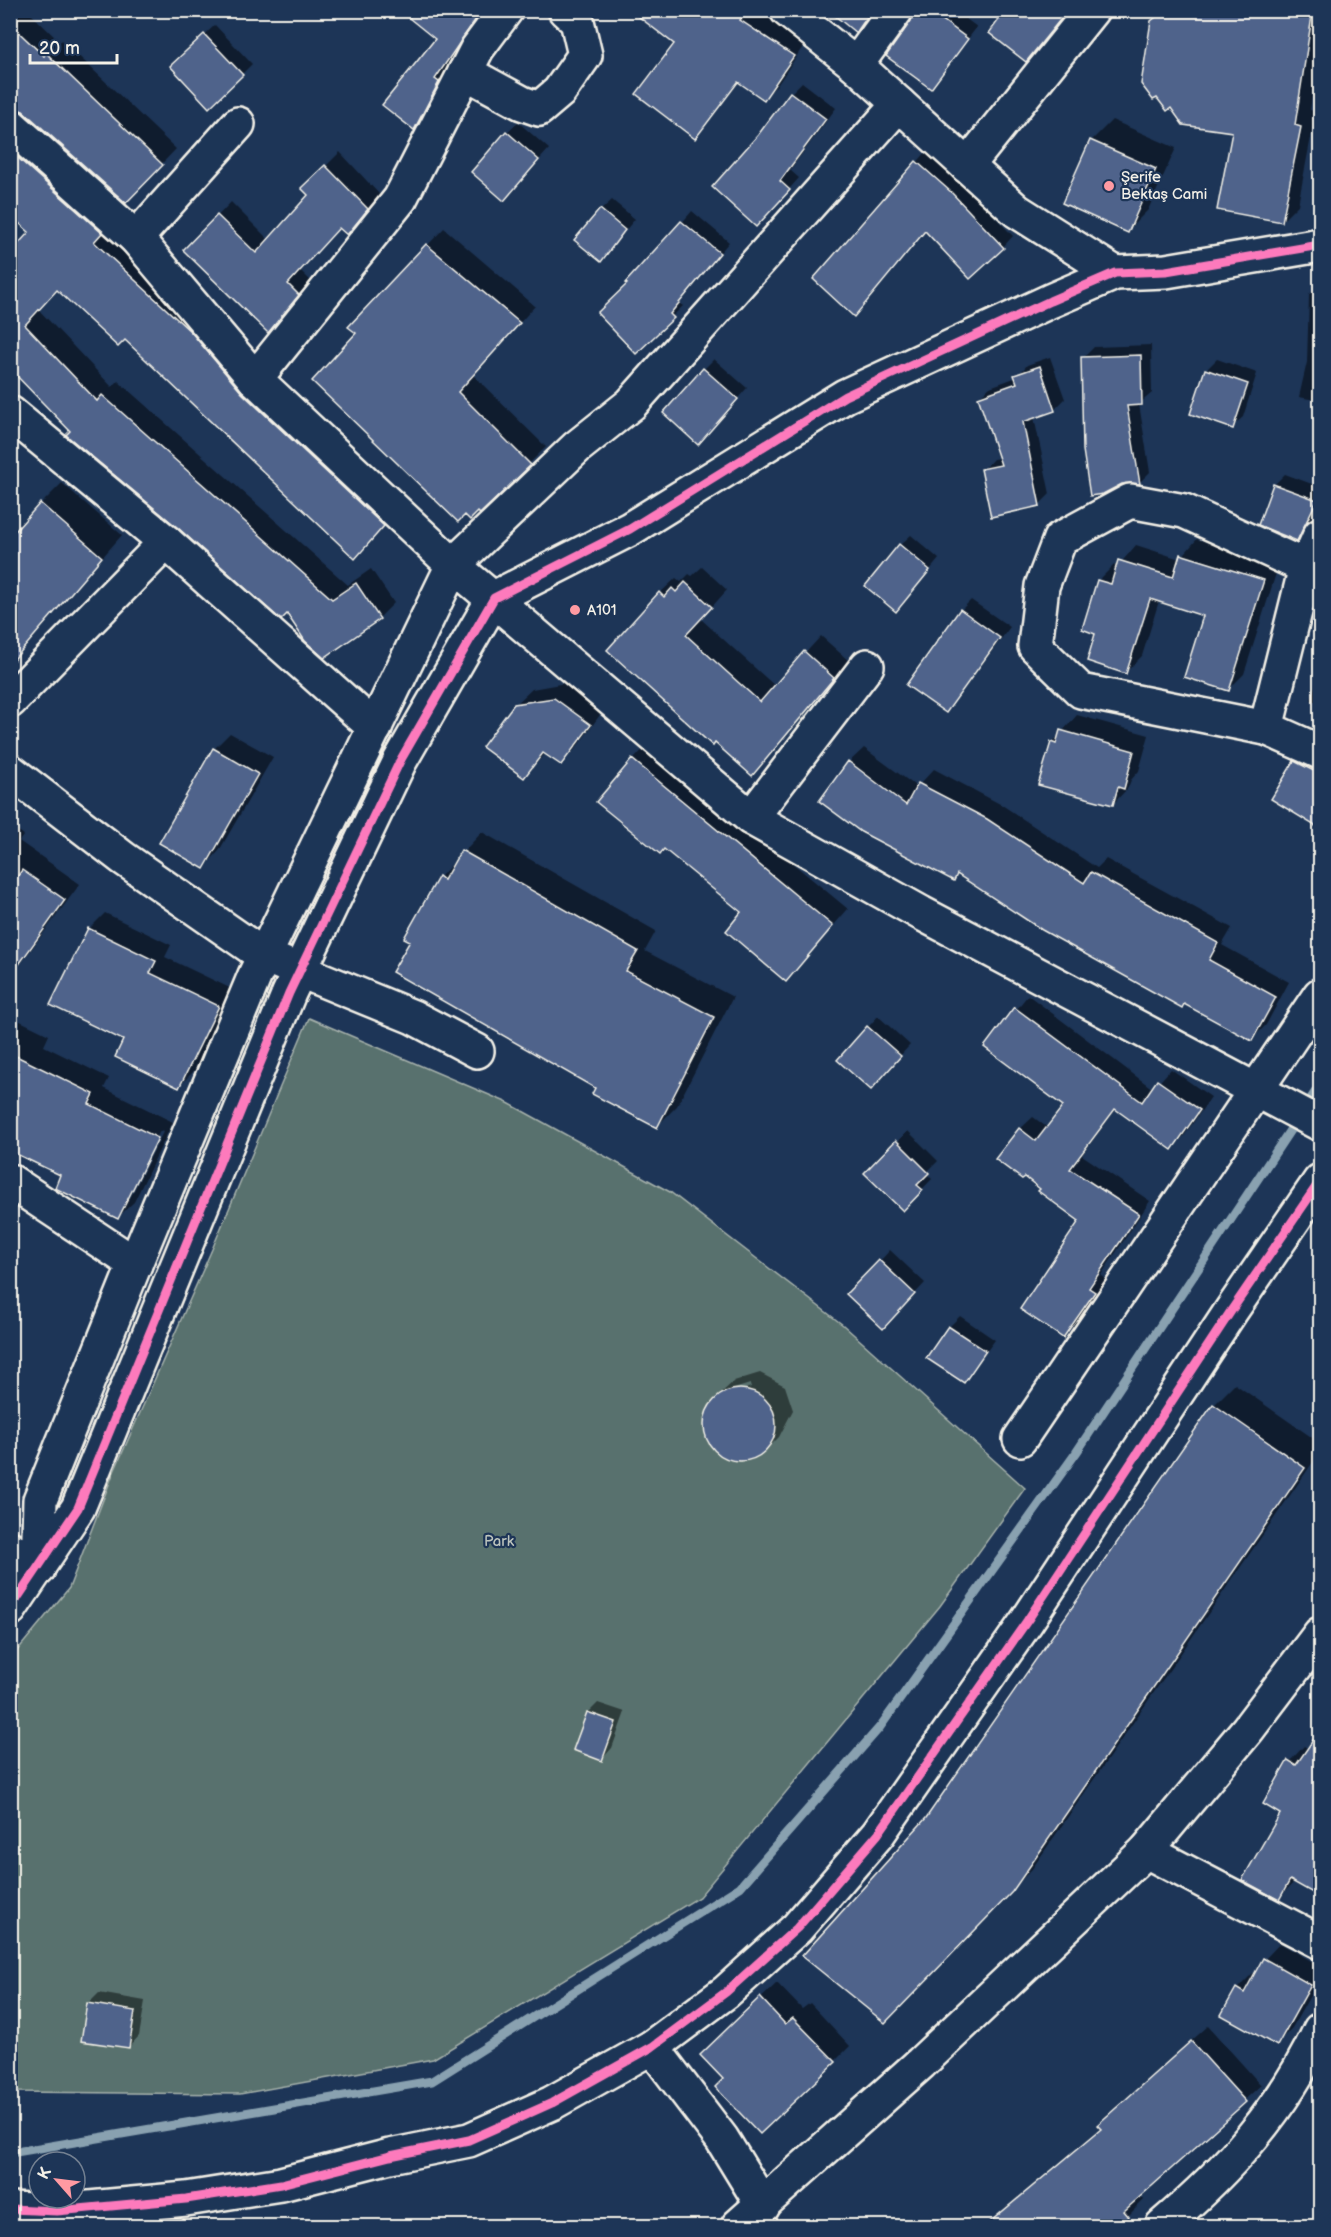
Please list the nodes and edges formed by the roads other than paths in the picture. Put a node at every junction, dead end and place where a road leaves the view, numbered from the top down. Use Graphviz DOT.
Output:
graph roads {
  1 [pos="506,10"];
  2 [pos="565,10"];
  3 [pos="787,10"];
  4 [pos="896,10"];
  5 [pos="1092,10"];
  6 [pos="856,65"];
  7 [pos="465,72"];
  8 [pos="899,104"];
  9 [pos="238,124"];
  10 [pos="10,125"];
  11 [pos="967,166"];
  12 [pos="136,238"];
  13 [pos="1320,238"];
  14 [pos="1115,273"];
  15 [pos="255,379"];
  16 [pos="10,413"];
  17 [pos="1320,535"];
  18 [pos="166,542"];
  19 [pos="453,565"];
  20 [pos="1306,567"];
  21 [pos="494,598"];
  22 [pos="867,666"];
  23 [pos="10,701"];
  24 [pos="375,728"];
  25 [pos="1266,728"];
  26 [pos="1320,752"];
  27 [pos="10,771"];
  28 [pos="751,818"];
  29 [pos="264,956"];
  30 [pos="300,972"];
  31 [pos="1320,995"];
  32 [pos="477,1051"];
  33 [pos="1257,1090"];
  34 [pos="1320,1124"];
  35 [pos="10,1181"];
  36 [pos="1320,1181"];
  37 [pos="135,1264"];
  38 [pos="1020,1439"];
  39 [pos="10,1548"];
  40 [pos="38,1569"];
  41 [pos="10,1609"];
  42 [pos="1320,1634"];
  43 [pos="1146,1851"];
  44 [pos="1320,1942"];
  45 [pos="1320,2030"];
  46 [pos="652,2047"];
  47 [pos="763,2206"];
  48 [pos="10,2208"];
  49 [pos="738,2226"];
  50 [pos="1162,2226"];
  1 -- 7 [label="street"];
  2 -- 7 [label="street"];
  3 -- 6 [label="street"];
  4 -- 6 [label="street"];
  5 -- 11 [label="street"];
  6 -- 8 [label="street"];
  7 -- 15 [label="street"];
  8 -- 11 [label="street"];
  8 -- 19 [label="street"];
  9 -- 12 [label="street"];
  10 -- 12 [label="street"];
  11 -- 14 [label="street"];
  12 -- 15 [label="street"];
  13 -- 14 [label="street"];
  14 -- 21 [label="street"];
  15 -- 19 [label="street"];
  16 -- 18 [label="street"];
  17 -- 20 [label="street"];
  18 -- 23 [label="street"];
  18 -- 24 [label="street"];
  19 -- 21 [label="street"];
  19 -- 24 [label="street"];
  20 -- 25 [label="street"];
  20 -- 25 [label="street"];
  21 -- 28 [label="street"];
  21 -- 30 [label="street"];
  22 -- 28 [label="street"];
  24 -- 29 [label="street"];
  25 -- 26 [label="street"];
  27 -- 29 [label="street"];
  28 -- 33 [label="street"];
  29 -- 30 [label="street"];
  29 -- 37 [label="street"];
  30 -- 32 [label="street"];
  30 -- 40 [label="street"];
  31 -- 33 [label="street"];
  33 -- 34 [label="street"];
  33 -- 38 [label="street"];
  35 -- 37 [label="street"];
  36 -- 46 [label="street"];
  37 -- 40 [label="street"];
  39 -- 40 [label="street"];
  40 -- 41 [label="street"];
  42 -- 43 [label="street"];
  43 -- 44 [label="street"];
  43 -- 47 [label="street"];
  45 -- 50 [label="street"];
  46 -- 47 [label="street"];
  46 -- 48 [label="street"];
  47 -- 49 [label="street"];
}
